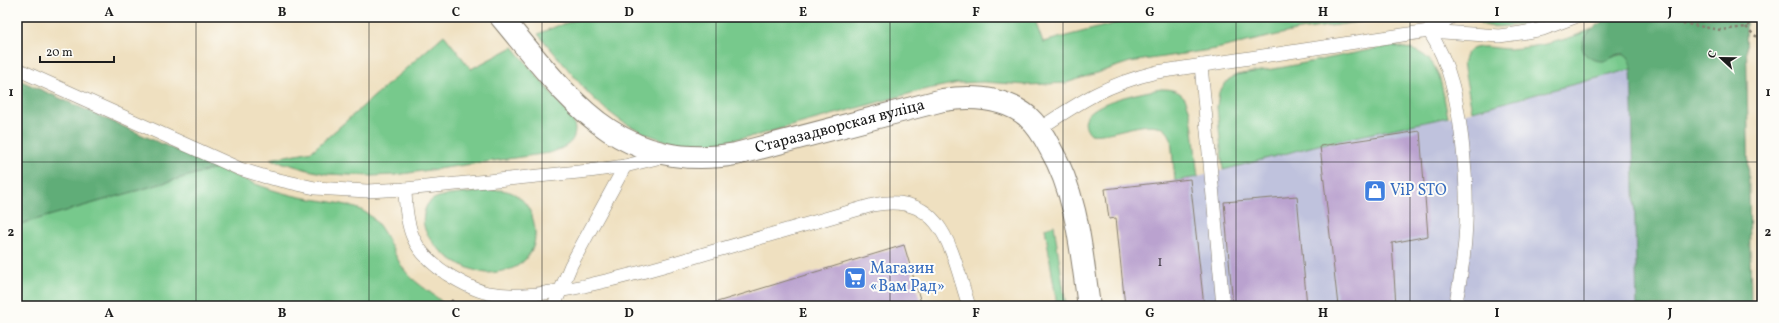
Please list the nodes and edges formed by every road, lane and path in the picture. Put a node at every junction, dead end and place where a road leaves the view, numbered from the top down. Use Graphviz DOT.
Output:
graph roads {
  1 [pos="500,17"];
  2 [pos="1452,17"];
  3 [pos="1575,17"];
  4 [pos="1647,17"];
  5 [pos="1759,17"];
  6 [pos="1746,27"];
  7 [pos="1429,31"];
  8 [pos="1762,39"];
  9 [pos="1201,65"];
  10 [pos="17,70"];
  11 [pos="1039,129"];
  12 [pos="668,155"];
  13 [pos="625,166"];
  14 [pos="405,189"];
  15 [pos="559,291"];
  16 [pos="554,306"];
  17 [pos="969,306"];
  18 [pos="1088,306"];
  19 [pos="1223,306"];
  20 [pos="1455,306"];
  1 -- 12 [label="street, Старазадворская вуліца"];
  2 -- 7 [label="lane"];
  3 -- 7 [label="lane"];
  4 -- 6 [label="path"];
  5 -- 6 [label="path"];
  6 -- 8 [label="path"];
  7 -- 9 [label="lane"];
  7 -- 20 [label="lane"];
  9 -- 11 [label="lane"];
  9 -- 19 [label="lane"];
  10 -- 14 [label="lane"];
  11 -- 12 [label="street, Старазадворская вуліца"];
  11 -- 18 [label="street, Старазадворская вуліца"];
  12 -- 13 [label="lane"];
  13 -- 14 [label="lane"];
  13 -- 15 [label="lane"];
  14 -- 15 [label="lane"];
  15 -- 16 [label="lane"];
  15 -- 17 [label="lane"];
}
